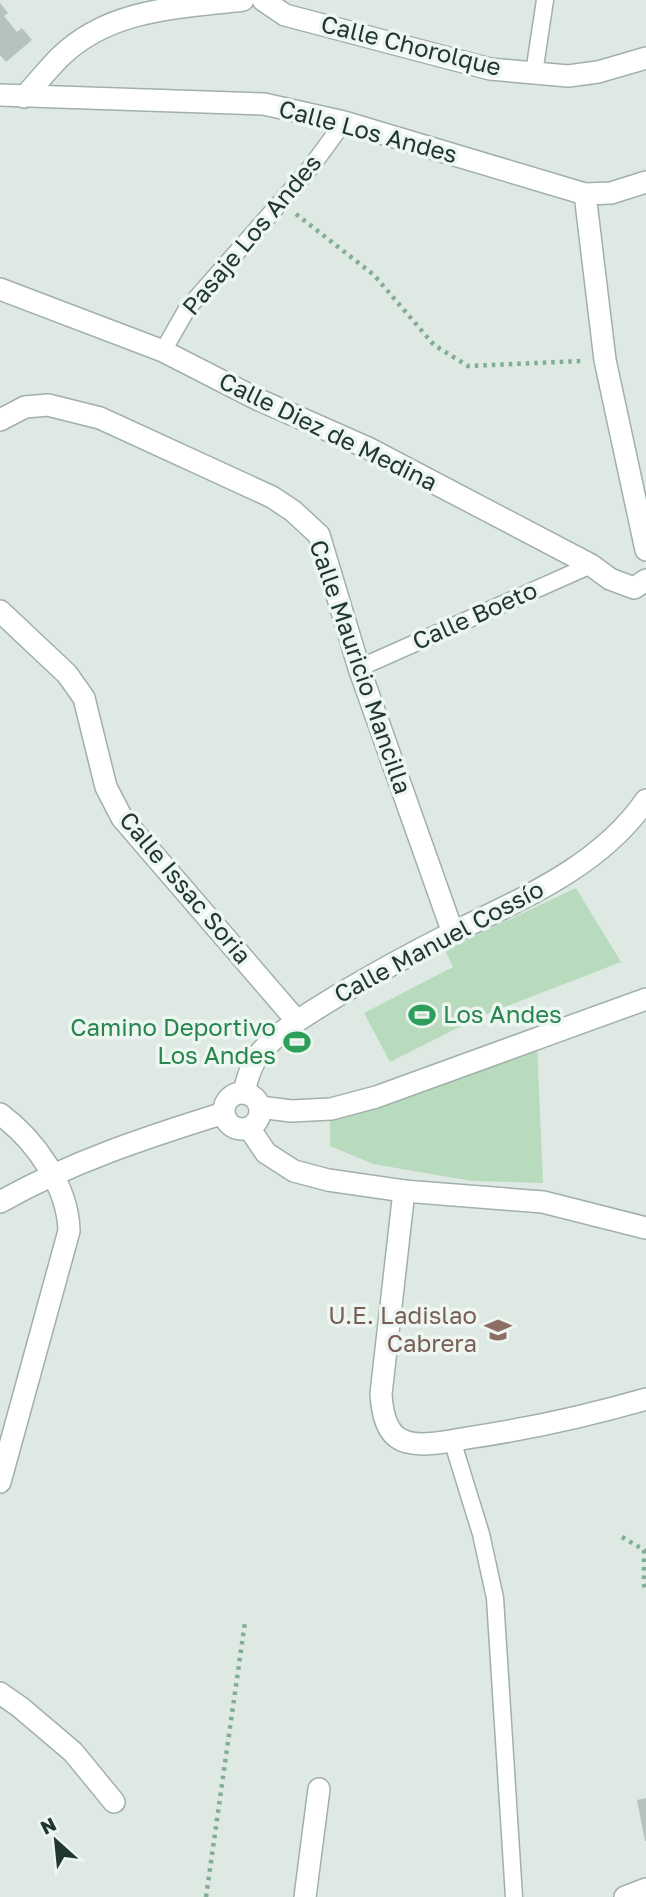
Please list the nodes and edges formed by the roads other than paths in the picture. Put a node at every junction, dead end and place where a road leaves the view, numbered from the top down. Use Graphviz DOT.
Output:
graph roads {
  1 [pos="243,0"];
  2 [pos="263,0"];
  3 [pos="545,0"];
  4 [pos="646,58"];
  5 [pos="534,73"];
  6 [pos="0,95"];
  7 [pos="24,97"];
  8 [pos="344,122"];
  9 [pos="646,182"];
  10 [pos="585,194"];
  11 [pos="0,289"];
  12 [pos="163,351"];
  13 [pos="0,420"];
  14 [pos="646,550"];
  15 [pos="591,565"];
  16 [pos="646,580"];
  17 [pos="0,611"];
  18 [pos="359,668"];
  19 [pos="646,800"];
  20 [pos="453,933"];
  21 [pos="646,999"];
  22 [pos="297,1021"];
  23 [pos="244,1092"];
  24 [pos="260,1107"];
  25 [pos="224,1113"];
  26 [pos="0,1114"];
  27 [pos="249,1128"];
  28 [pos="52,1175"];
  29 [pos="404,1191"];
  30 [pos="0,1202"];
  31 [pos="646,1228"];
  32 [pos="646,1399"];
  33 [pos="452,1440"];
  34 [pos="0,1482"];
  35 [pos="0,1693"];
  36 [pos="319,1789"];
  37 [pos="114,1802"];
  38 [pos="646,1889"];
  39 [pos="305,1897"];
  40 [pos="514,1897"];
  41 [pos="625,1897"];
  1 -- 7 [label="street"];
  2 -- 5 [label="street, Calle Chorolque"];
  3 -- 5 [label="lane"];
  4 -- 5 [label="street, Calle Chorolque"];
  6 -- 7 [label="street, Calle Los Andes"];
  7 -- 8 [label="street, Calle Los Andes"];
  8 -- 10 [label="street, Calle Los Andes"];
  8 -- 12 [label="lane, Pasaje Los Andes"];
  9 -- 10 [label="street, Calle Los Andes"];
  10 -- 14 [label="street"];
  11 -- 12 [label="street, Calle Diez de Medina"];
  12 -- 15 [label="street, Calle Diez de Medina"];
  13 -- 18 [label="street, Calle Mauricio Mancilla"];
  15 -- 16 [label="street, Calle Diez de Medina"];
  15 -- 18 [label="lane, Calle Boeto"];
  17 -- 22 [label="street, Calle Issac Soria"];
  18 -- 20 [label="street, Calle Mauricio Mancilla"];
  19 -- 20 [label="street, Calle Manuel Cossío"];
  20 -- 22 [label="street, Calle Manuel Cossío"];
  21 -- 24 [label="street"];
  22 -- 23 [label="street, Calle Manuel Cossío"];
  23 -- 24 [label="street"];
  23 -- 25 [label="street"];
  24 -- 27 [label="street"];
  25 -- 27 [label="street"];
  25 -- 28 [label="street"];
  26 -- 28 [label="street"];
  27 -- 29 [label="street"];
  28 -- 30 [label="street"];
  28 -- 34 [label="street"];
  29 -- 31 [label="street"];
  29 -- 33 [label="street"];
  32 -- 33 [label="street"];
  33 -- 40 [label="lane"];
  35 -- 37 [label="street"];
  36 -- 39 [label="street"];
  38 -- 41 [label="street"];
}
